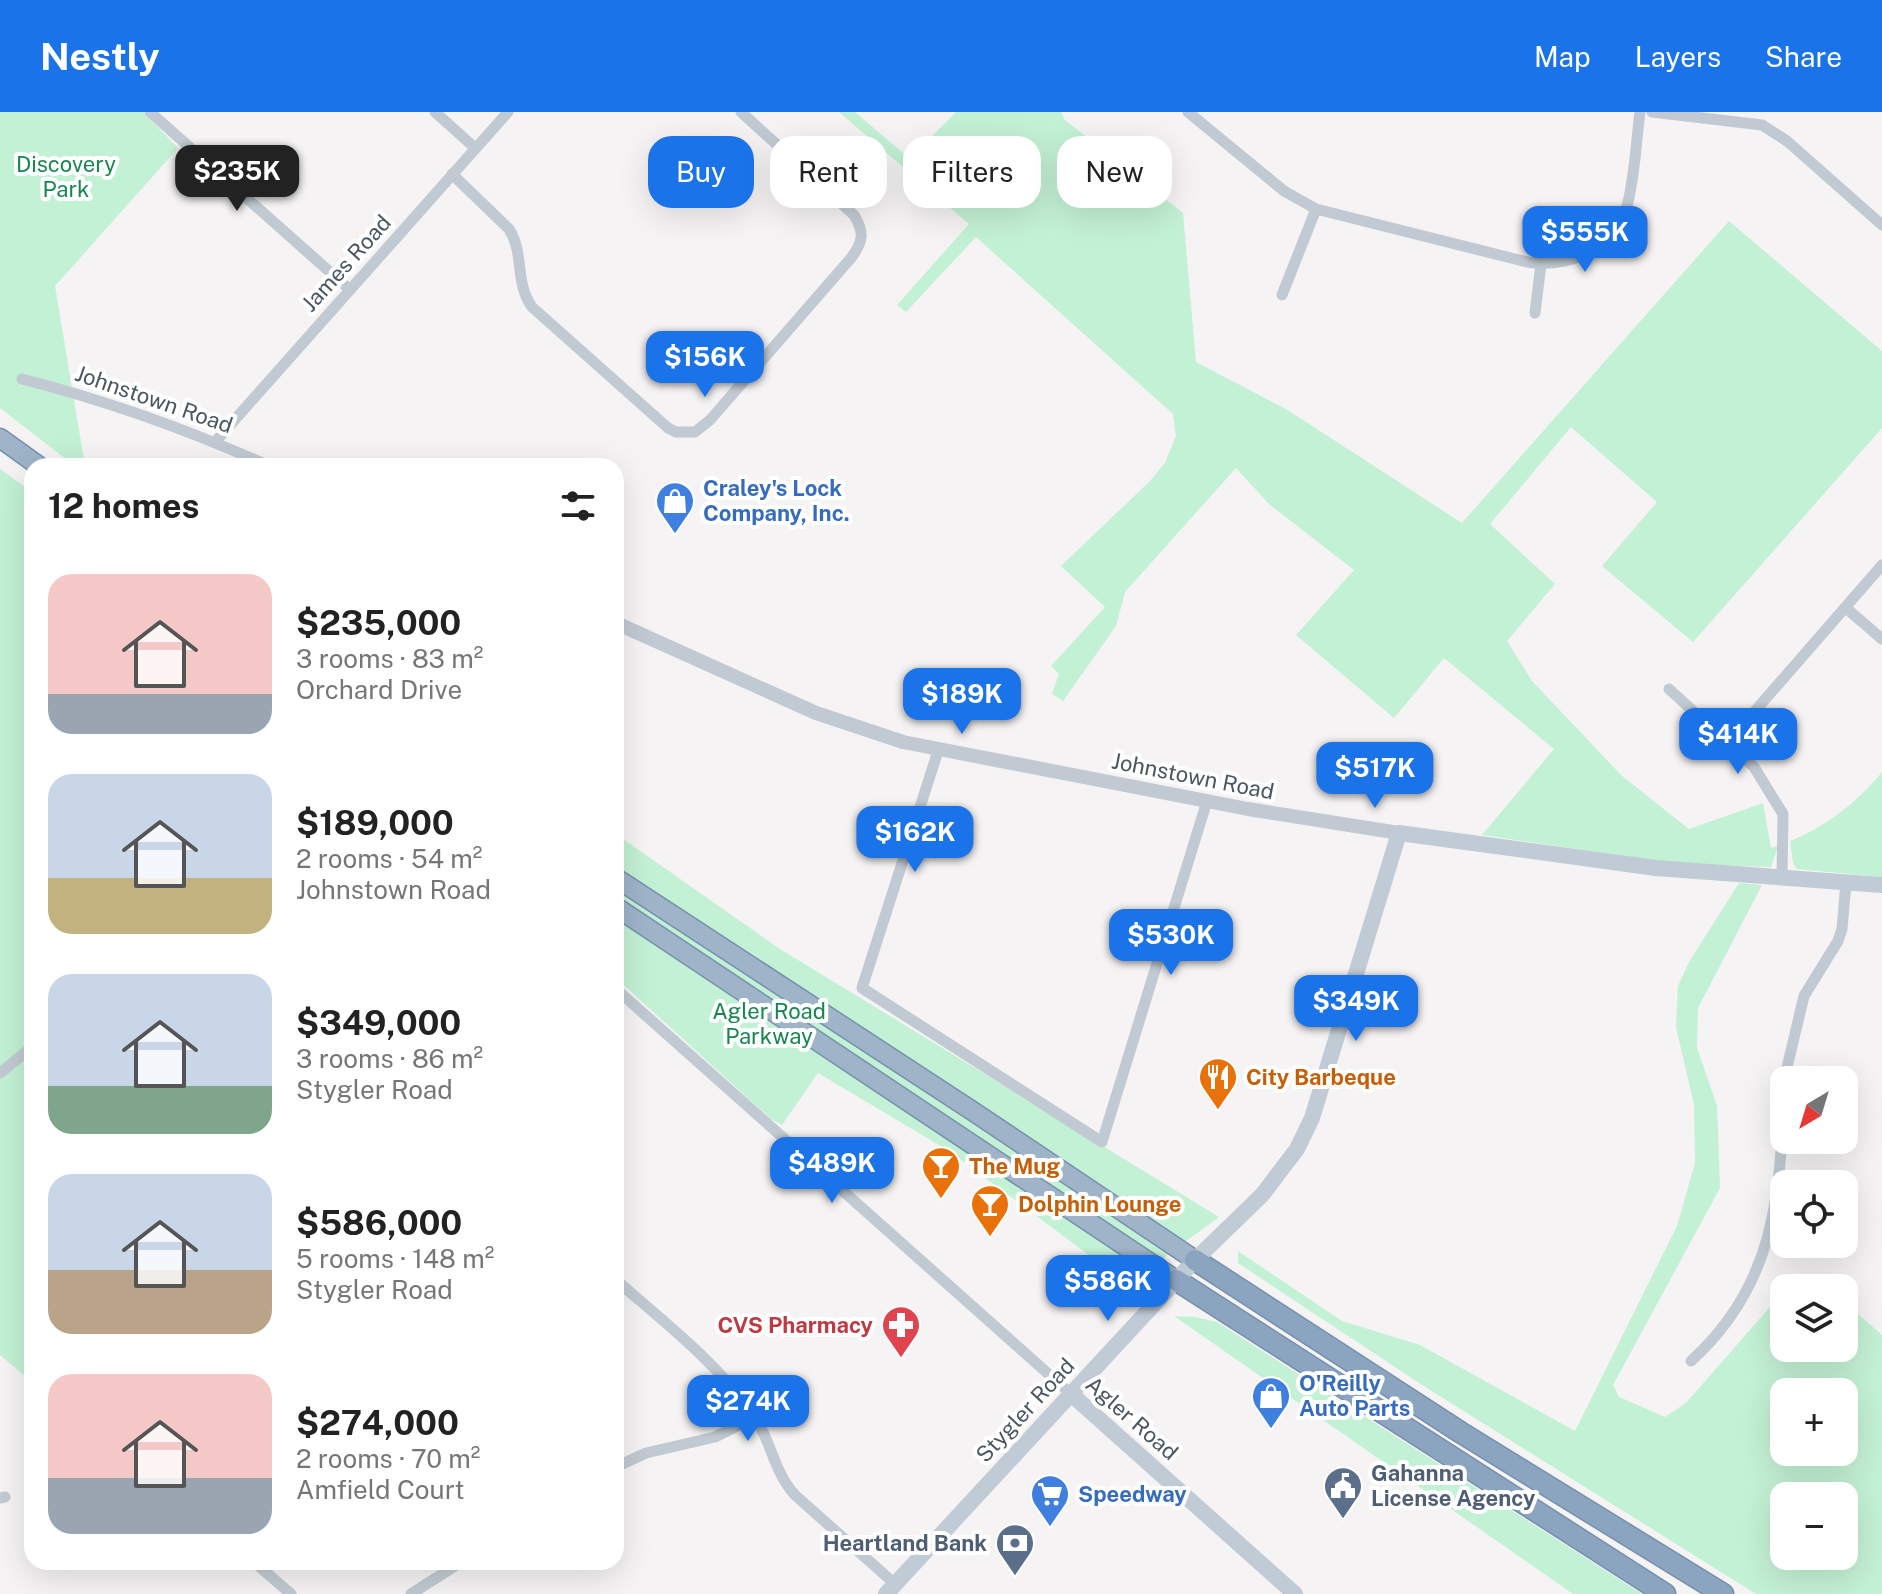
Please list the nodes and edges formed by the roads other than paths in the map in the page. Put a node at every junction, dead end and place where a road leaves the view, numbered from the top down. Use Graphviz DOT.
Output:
graph roads {
  1 [pos="150,112"];
  2 [pos="435,112"];
  3 [pos="508,112"];
  4 [pos="741,112"];
  5 [pos="1188,112"];
  6 [pos="1640,112"];
  7 [pos="1652,112"];
  8 [pos="475,148"];
  9 [pos="452,174"];
  10 [pos="1316,209"];
  11 [pos="1882,225"];
  12 [pos="1541,264"];
  13 [pos="349,289"];
  14 [pos="1282,295"];
  15 [pos="1535,313"];
  16 [pos="22,379"];
  17 [pos="0,438"];
  18 [pos="215,442"];
  19 [pos="28,458"];
  20 [pos="251,458"];
  21 [pos="1882,565"];
  22 [pos="1846,608"];
  23 [pos="624,627"];
  24 [pos="1882,639"];
  25 [pos="1669,689"];
  26 [pos="1728,742"];
  27 [pos="938,751"];
  28 [pos="1207,801"];
  29 [pos="1399,833"];
  30 [pos="1782,878"];
  31 [pos="624,883"];
  32 [pos="1846,883"];
  33 [pos="1882,885"];
  34 [pos="624,912"];
  35 [pos="624,996"];
  36 [pos="24,1054"];
  37 [pos="1787,1066"];
  38 [pos="0,1073"];
  39 [pos="1780,1154"];
  40 [pos="1195,1260"];
  41 [pos="1176,1280"];
  42 [pos="624,1287"];
  43 [pos="1691,1361"];
  44 [pos="1071,1394"];
  45 [pos="755,1417"];
  46 [pos="624,1463"];
  47 [pos="263,1570"];
  48 [pos="448,1570"];
  49 [pos="1691,1575"];
  50 [pos="890,1589"];
  51 [pos="291,1594"];
  52 [pos="411,1594"];
  53 [pos="1295,1594"];
  54 [pos="1665,1594"];
  55 [pos="1716,1594"];
  56 [pos="1723,1594"];
  1 -- 13 [label="street"];
  2 -- 8 [label="street"];
  3 -- 8 [label="street, James Road"];
  4 -- 9 [label="street"];
  5 -- 10 [label="street"];
  6 -- 12 [label="street"];
  7 -- 11 [label="street"];
  8 -- 9 [label="street, James Road"];
  9 -- 13 [label="street, James Road"];
  10 -- 12 [label="street"];
  10 -- 14 [label="street"];
  12 -- 15 [label="street"];
  13 -- 18 [label="street, James Road"];
  16 -- 18 [label="street, Johnstown Road"];
  17 -- 19 [label="highway"];
  18 -- 20 [label="street, Johnstown Road"];
  21 -- 22 [label="street"];
  22 -- 24 [label="street"];
  22 -- 26 [label="street"];
  23 -- 27 [label="street, Johnstown Road"];
  25 -- 26 [label="street"];
  26 -- 30 [label="street"];
  27 -- 28 [label="street, Johnstown Road"];
  27 -- 28 [label="street"];
  28 -- 29 [label="street, Johnstown Road"];
  29 -- 30 [label="main road, Johnstown Road"];
  29 -- 40 [label="main road, Stygler Road"];
  30 -- 32 [label="main road, Johnstown Road"];
  31 -- 40 [label="highway"];
  32 -- 33 [label="main road, Johnstown Road"];
  32 -- 37 [label="street"];
  34 -- 41 [label="highway"];
  35 -- 44 [label="street, Agler Road"];
  36 -- 38 [label="street"];
  39 -- 43 [label="street"];
  40 -- 41 [label="main road, Stygler Road"];
  40 -- 49 [label="highway"];
  41 -- 44 [label="main road, Stygler Road"];
  41 -- 54 [label="highway"];
  42 -- 45 [label="street"];
  44 -- 50 [label="main road, Stygler Road"];
  44 -- 53 [label="main road, Agler Road"];
  45 -- 46 [label="street"];
  45 -- 50 [label="street"];
  47 -- 51 [label="street"];
  48 -- 52 [label="street"];
  49 -- 55 [label="highway"];
  49 -- 56 [label="highway"];
}
